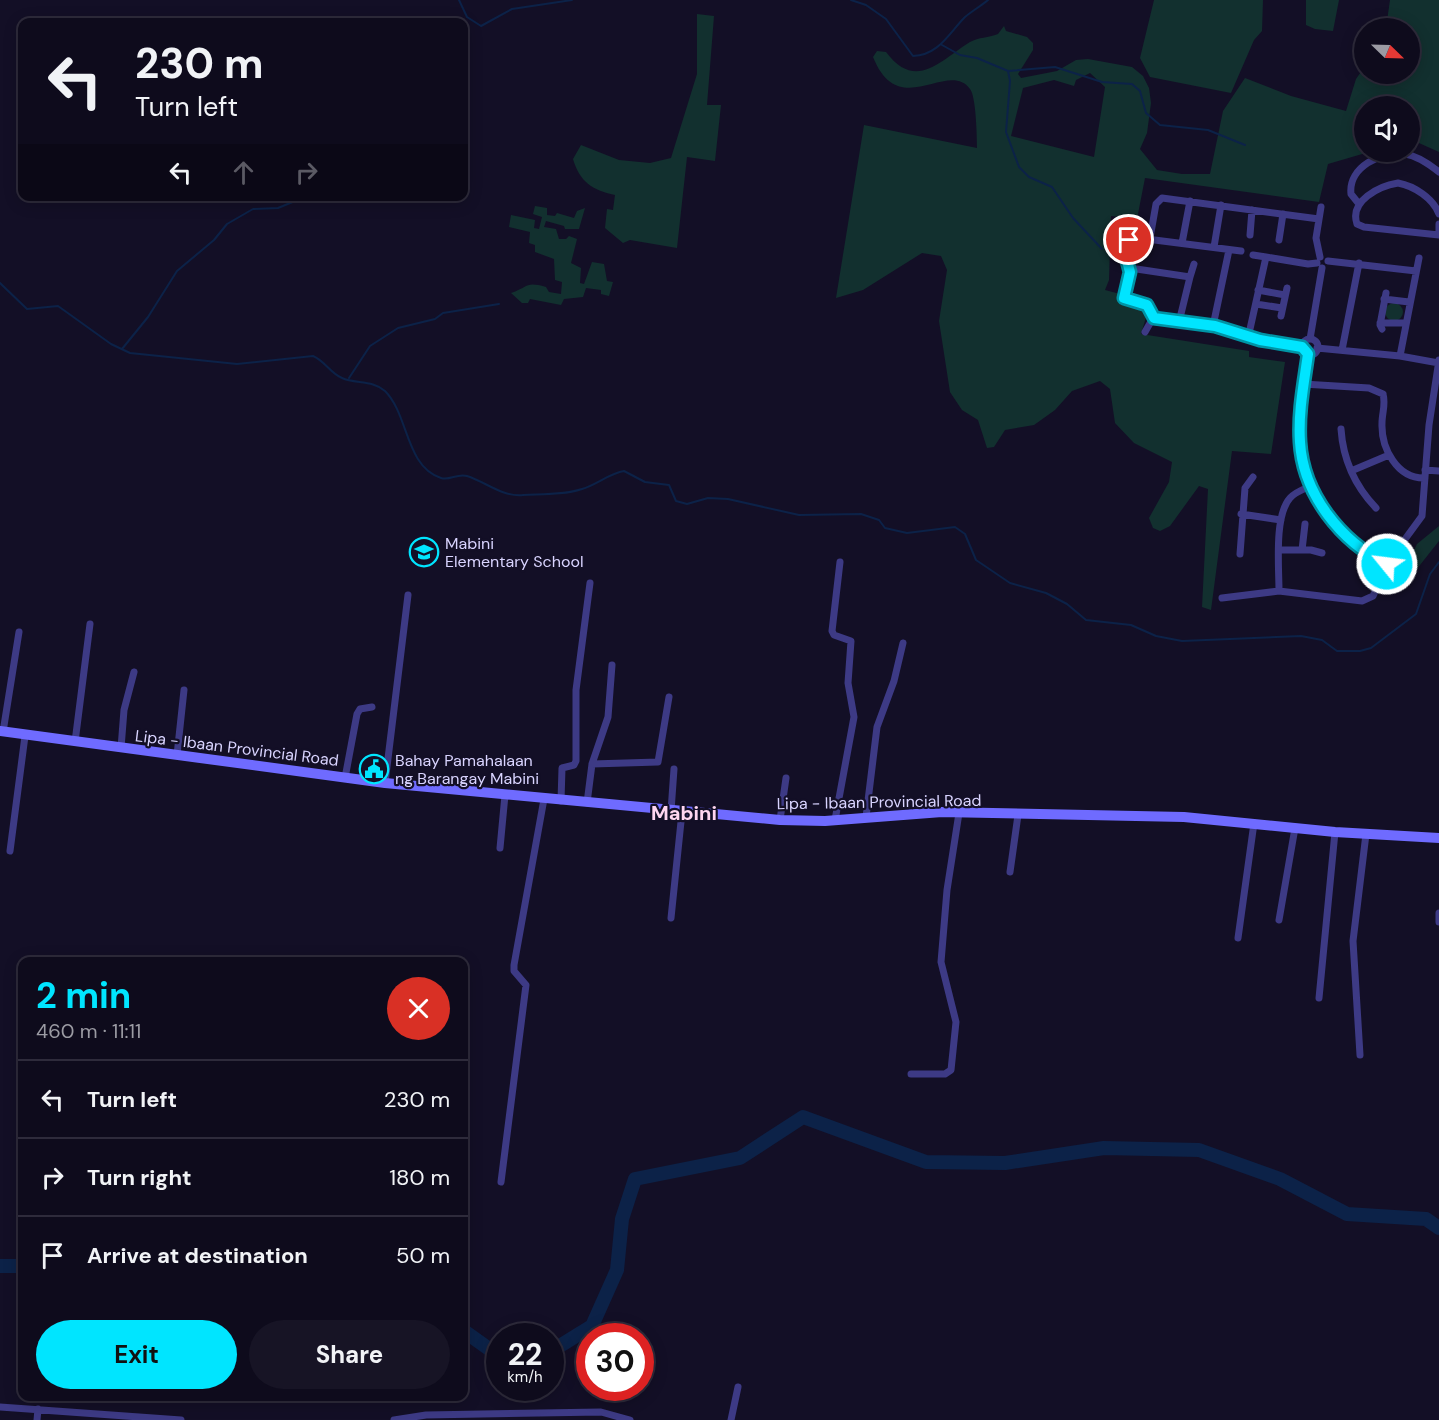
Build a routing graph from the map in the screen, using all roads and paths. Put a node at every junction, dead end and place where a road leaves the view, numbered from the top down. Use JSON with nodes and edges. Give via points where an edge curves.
{"nodes":[{"id":1,"x":1439,"y":172,"type":"edge"},
{"id":2,"x":1190,"y":201,"type":"junction"},
{"id":3,"x":1359,"y":204,"type":"junction"},
{"id":4,"x":1221,"y":205,"type":"junction"},
{"id":5,"x":1321,"y":207,"type":"dead end"},
{"id":6,"x":1252,"y":210,"type":"junction"},
{"id":7,"x":1283,"y":214,"type":"junction"},
{"id":8,"x":1439,"y":214,"type":"edge"},
{"id":9,"x":1319,"y":219,"type":"junction"},
{"id":10,"x":1439,"y":224,"type":"edge"},
{"id":11,"x":1439,"y":234,"type":"edge"},
{"id":12,"x":1250,"y":235,"type":"dead end"},
{"id":13,"x":1150,"y":238,"type":"junction"},
{"id":14,"x":1279,"y":240,"type":"dead end"},
{"id":15,"x":1182,"y":243,"type":"junction"},
{"id":16,"x":1214,"y":247,"type":"junction"},
{"id":17,"x":1229,"y":250,"type":"junction"},
{"id":18,"x":1240,"y":251,"type":"dead end"},
{"id":19,"x":1253,"y":255,"type":"dead end"},
{"id":20,"x":1266,"y":257,"type":"junction"},
{"id":21,"x":1419,"y":258,"type":"dead end"},
{"id":22,"x":1320,"y":262,"type":"junction"},
{"id":23,"x":1359,"y":263,"type":"junction"},
{"id":24,"x":1194,"y":264,"type":"dead end"},
{"id":25,"x":1130,"y":268,"type":"junction"},
{"id":26,"x":1416,"y":271,"type":"junction"},
{"id":27,"x":1190,"y":277,"type":"junction"},
{"id":28,"x":1258,"y":290,"type":"junction"},
{"id":29,"x":1409,"y":302,"type":"junction"},
{"id":30,"x":1256,"y":304,"type":"junction"},
{"id":31,"x":1153,"y":318,"type":"junction"},
{"id":32,"x":1179,"y":322,"type":"junction"},
{"id":33,"x":1406,"y":323,"type":"junction"},
{"id":34,"x":1213,"y":326,"type":"junction"},
{"id":35,"x":1145,"y":332,"type":"dead end"},
{"id":36,"x":1248,"y":338,"type":"junction"},
{"id":37,"x":1310,"y":339,"type":"junction"},
{"id":38,"x":1302,"y":347,"type":"junction"},
{"id":39,"x":1317,"y":348,"type":"junction"},
{"id":40,"x":1342,"y":350,"type":"junction"},
{"id":41,"x":1308,"y":354,"type":"junction"},
{"id":42,"x":1400,"y":356,"type":"junction"},
{"id":43,"x":1439,"y":362,"type":"edge"},
{"id":44,"x":1304,"y":384,"type":"junction"},
{"id":45,"x":1341,"y":429,"type":"dead end"},
{"id":46,"x":1389,"y":455,"type":"junction"},
{"id":47,"x":1351,"y":471,"type":"junction"},
{"id":48,"x":1439,"y":471,"type":"edge"},
{"id":49,"x":1425,"y":474,"type":"junction"},
{"id":50,"x":1253,"y":477,"type":"dead end"},
{"id":51,"x":1311,"y":486,"type":"junction"},
{"id":52,"x":1376,"y":508,"type":"dead end"},
{"id":53,"x":1242,"y":514,"type":"junction"},
{"id":54,"x":1281,"y":520,"type":"junction"},
{"id":55,"x":1305,"y":524,"type":"dead end"},
{"id":56,"x":1280,"y":550,"type":"junction"},
{"id":57,"x":1302,"y":550,"type":"junction"},
{"id":58,"x":1322,"y":553,"type":"dead end"},
{"id":59,"x":1240,"y":554,"type":"dead end"},
{"id":60,"x":840,"y":562,"type":"dead end"},
{"id":61,"x":1387,"y":564,"type":"junction"},
{"id":62,"x":590,"y":583,"type":"dead end"},
{"id":63,"x":1279,"y":591,"type":"junction"},
{"id":64,"x":408,"y":595,"type":"dead end"},
{"id":65,"x":1222,"y":598,"type":"dead end"},
{"id":66,"x":90,"y":624,"type":"dead end"},
{"id":67,"x":19,"y":632,"type":"dead end"},
{"id":68,"x":903,"y":643,"type":"dead end"},
{"id":69,"x":612,"y":665,"type":"dead end"},
{"id":70,"x":134,"y":672,"type":"dead end"},
{"id":71,"x":184,"y":690,"type":"dead end"},
{"id":72,"x":669,"y":697,"type":"dead end"},
{"id":73,"x":372,"y":707,"type":"dead end"},
{"id":74,"x":1,"y":731,"type":"edge"},
{"id":75,"x":25,"y":736,"type":"junction"},
{"id":76,"x":75,"y":742,"type":"junction"},
{"id":77,"x":121,"y":748,"type":"junction"},
{"id":78,"x":177,"y":755,"type":"junction"},
{"id":79,"x":592,"y":764,"type":"junction"},
{"id":80,"x":674,"y":769,"type":"dead end"},
{"id":81,"x":345,"y":778,"type":"junction"},
{"id":82,"x":786,"y":778,"type":"dead end"},
{"id":83,"x":385,"y":783,"type":"junction"},
{"id":84,"x":505,"y":795,"type":"junction"},
{"id":85,"x":544,"y":799,"type":"junction"},
{"id":86,"x":561,"y":801,"type":"junction"},
{"id":87,"x":587,"y":803,"type":"junction"},
{"id":88,"x":677,"y":811,"type":"junction"},
{"id":89,"x":960,"y":813,"type":"junction"},
{"id":90,"x":1018,"y":815,"type":"junction"},
{"id":91,"x":866,"y":818,"type":"junction"},
{"id":92,"x":780,"y":820,"type":"junction"},
{"id":93,"x":836,"y":820,"type":"junction"},
{"id":94,"x":1254,"y":823,"type":"junction"},
{"id":95,"x":1295,"y":828,"type":"junction"},
{"id":96,"x":1335,"y":832,"type":"junction"},
{"id":97,"x":1366,"y":834,"type":"junction"},
{"id":98,"x":1439,"y":838,"type":"edge"},
{"id":99,"x":500,"y":848,"type":"dead end"},
{"id":100,"x":10,"y":851,"type":"dead end"},
{"id":101,"x":1010,"y":872,"type":"dead end"},
{"id":102,"x":1439,"y":914,"type":"edge"},
{"id":103,"x":671,"y":918,"type":"dead end"},
{"id":104,"x":1279,"y":920,"type":"dead end"},
{"id":105,"x":1439,"y":922,"type":"edge"},
{"id":106,"x":1238,"y":938,"type":"dead end"},
{"id":107,"x":1319,"y":998,"type":"dead end"},
{"id":108,"x":1360,"y":1055,"type":"dead end"},
{"id":109,"x":911,"y":1074,"type":"dead end"},
{"id":110,"x":501,"y":1182,"type":"dead end"},
{"id":111,"x":738,"y":1387,"type":"dead end"},
{"id":112,"x":0,"y":1407,"type":"edge"},
{"id":113,"x":38,"y":1409,"type":"junction"},
{"id":114,"x":76,"y":1416,"type":"edge"},
{"id":115,"x":513,"y":1417,"type":"edge"},
{"id":116,"x":37,"y":1420,"type":"edge"},
{"id":117,"x":181,"y":1420,"type":"edge"},
{"id":118,"x":394,"y":1420,"type":"edge"},
{"id":119,"x":630,"y":1420,"type":"edge"},
{"id":120,"x":731,"y":1420,"type":"edge"}],
"edges":[{"from":1,"to":3,"type":"street","via":[[1407,154],[1380,158],[1353,175],[1351,194]]},
{"from":2,"to":4,"type":"street"},
{"from":2,"to":13,"type":"street","via":[[1159,199]]},
{"from":2,"to":15,"type":"street"},
{"from":3,"to":8,"type":"street","via":[[1368,195],[1400,183],[1421,193]]},
{"from":3,"to":11,"type":"street","via":[[1356,216],[1360,226]]},
{"from":4,"to":6,"type":"street"},
{"from":4,"to":16,"type":"street"},
{"from":5,"to":9,"type":"street"},
{"from":6,"to":7,"type":"street"},
{"from":6,"to":12,"type":"street"},
{"from":7,"to":9,"type":"street"},
{"from":7,"to":14,"type":"street"},
{"from":9,"to":22,"type":"street","via":[[1316,238]]},
{"from":10,"to":11,"type":"street"},
{"from":13,"to":15,"type":"street"},
{"from":13,"to":25,"type":"street","via":[[1130,238]]},
{"from":15,"to":16,"type":"street"},
{"from":16,"to":17,"type":"street"},
{"from":17,"to":18,"type":"street"},
{"from":17,"to":34,"type":"street"},
{"from":19,"to":20,"type":"street"},
{"from":20,"to":22,"type":"street","via":[[1308,264]]},
{"from":20,"to":28,"type":"street"},
{"from":21,"to":26,"type":"street"},
{"from":22,"to":23,"type":"street"},
{"from":22,"to":37,"type":"street"},
{"from":23,"to":26,"type":"street"},
{"from":23,"to":40,"type":"street"},
{"from":24,"to":27,"type":"street"},
{"from":25,"to":27,"type":"street"},
{"from":25,"to":31,"type":"street","via":[[1124,298],[1147,305]]},
{"from":26,"to":29,"type":"street"},
{"from":27,"to":32,"type":"street"},
{"from":28,"to":30,"type":"street"},
{"from":28,"to":30,"type":"street","via":[[1286,291],[1281,312]]},
{"from":29,"to":33,"type":"street"},
{"from":29,"to":33,"type":"street","via":[[1385,296],[1381,326]]},
{"from":30,"to":36,"type":"street"},
{"from":31,"to":32,"type":"street"},
{"from":31,"to":35,"type":"street"},
{"from":32,"to":34,"type":"street"},
{"from":33,"to":42,"type":"street"},
{"from":34,"to":36,"type":"street"},
{"from":36,"to":38,"type":"street"},
{"from":37,"to":38,"type":"street"},
{"from":37,"to":39,"type":"street","via":[[1317,343]]},
{"from":38,"to":41,"type":"street"},
{"from":39,"to":40,"type":"street"},
{"from":39,"to":41,"type":"street"},
{"from":40,"to":42,"type":"street"},
{"from":41,"to":44,"type":"street"},
{"from":42,"to":43,"type":"street"},
{"from":43,"to":49,"type":"street"},
{"from":44,"to":46,"type":"street","via":[[1369,388],[1385,393],[1382,433]]},
{"from":44,"to":51,"type":"street","via":[[1300,440]]},
{"from":45,"to":47,"type":"street"},
{"from":46,"to":47,"type":"street"},
{"from":46,"to":49,"type":"street","via":[[1408,475]]},
{"from":47,"to":52,"type":"street"},
{"from":48,"to":49,"type":"street"},
{"from":49,"to":61,"type":"street","via":[[1422,516]]},
{"from":50,"to":53,"type":"street","via":[[1245,488]]},
{"from":51,"to":54,"type":"street","via":[[1291,497]]},
{"from":51,"to":61,"type":"street","via":[[1345,536]]},
{"from":53,"to":54,"type":"street"},
{"from":53,"to":59,"type":"street"},
{"from":54,"to":56,"type":"street"},
{"from":55,"to":57,"type":"street"},
{"from":56,"to":57,"type":"street"},
{"from":56,"to":63,"type":"street"},
{"from":57,"to":58,"type":"street"},
{"from":60,"to":93,"type":"street","via":[[832,631],[851,641],[848,683],[854,717]]},
{"from":61,"to":63,"type":"street","via":[[1376,592],[1368,600]]},
{"from":62,"to":86,"type":"street","via":[[576,690],[576,761],[562,768]]},
{"from":63,"to":65,"type":"street"},
{"from":64,"to":83,"type":"street"},
{"from":66,"to":76,"type":"street"},
{"from":67,"to":74,"type":"street"},
{"from":68,"to":91,"type":"street","via":[[877,727]]},
{"from":69,"to":79,"type":"street","via":[[608,717]]},
{"from":70,"to":77,"type":"street","via":[[124,710]]},
{"from":71,"to":78,"type":"street"},
{"from":72,"to":79,"type":"street","via":[[658,762]]},
{"from":73,"to":81,"type":"street","via":[[360,709],[357,714]]},
{"from":74,"to":75,"type":"main road","name":"Lipa - Ibaan Provincial Road"},
{"from":75,"to":76,"type":"main road","name":"Lipa - Ibaan Provincial Road"},
{"from":75,"to":100,"type":"street"},
{"from":76,"to":77,"type":"main road","name":"Lipa - Ibaan Provincial Road"},
{"from":77,"to":78,"type":"main road","name":"Lipa - Ibaan Provincial Road"},
{"from":78,"to":81,"type":"main road","name":"Lipa - Ibaan Provincial Road"},
{"from":79,"to":87,"type":"street"},
{"from":80,"to":88,"type":"street"},
{"from":81,"to":83,"type":"main road","name":"Lipa - Ibaan Provincial Road"},
{"from":82,"to":92,"type":"street"},
{"from":83,"to":84,"type":"main road","name":"Lipa - Ibaan Provincial Road"},
{"from":84,"to":85,"type":"main road","name":"Lipa - Ibaan Provincial Road"},
{"from":84,"to":99,"type":"street"},
{"from":85,"to":86,"type":"main road","name":"Lipa - Ibaan Provincial Road"},
{"from":85,"to":110,"type":"street","via":[[514,965],[514,971],[526,985]]},
{"from":86,"to":87,"type":"main road","name":"Lipa - Ibaan Provincial Road"},
{"from":87,"to":88,"type":"main road","name":"Lipa - Ibaan Provincial Road"},
{"from":88,"to":92,"type":"main road","name":"Lipa - Ibaan Provincial Road"},
{"from":88,"to":103,"type":"street"},
{"from":89,"to":90,"type":"main road","name":"Lipa - Ibaan Provincial Road"},
{"from":89,"to":91,"type":"main road","name":"Lipa - Ibaan Provincial Road"},
{"from":89,"to":109,"type":"street","via":[[947,890],[941,962],[956,1022],[951,1070],[945,1074]]},
{"from":90,"to":94,"type":"main road","name":"Lipa - Ibaan Provincial Road","via":[[1184,817]]},
{"from":90,"to":101,"type":"street"},
{"from":91,"to":93,"type":"main road","name":"Lipa - Ibaan Provincial Road"},
{"from":92,"to":93,"type":"main road","name":"Lipa - Ibaan Provincial Road"},
{"from":94,"to":95,"type":"main road","name":"Lipa - Ibaan Provincial Road"},
{"from":94,"to":106,"type":"street"},
{"from":95,"to":96,"type":"main road","name":"Lipa - Ibaan Provincial Road"},
{"from":95,"to":104,"type":"street"},
{"from":96,"to":97,"type":"main road","name":"Lipa - Ibaan Provincial Road"},
{"from":96,"to":107,"type":"street"},
{"from":97,"to":98,"type":"main road","name":"Lipa - Ibaan Provincial Road"},
{"from":97,"to":108,"type":"street","via":[[1353,941]]},
{"from":102,"to":105,"type":"street"},
{"from":111,"to":120,"type":"street"},
{"from":112,"to":113,"type":"street"},
{"from":113,"to":114,"type":"street"},
{"from":113,"to":116,"type":"street"},
{"from":114,"to":117,"type":"street"},
{"from":115,"to":118,"type":"street","via":[[426,1415]]},
{"from":115,"to":119,"type":"street","via":[[601,1412]]}]}
